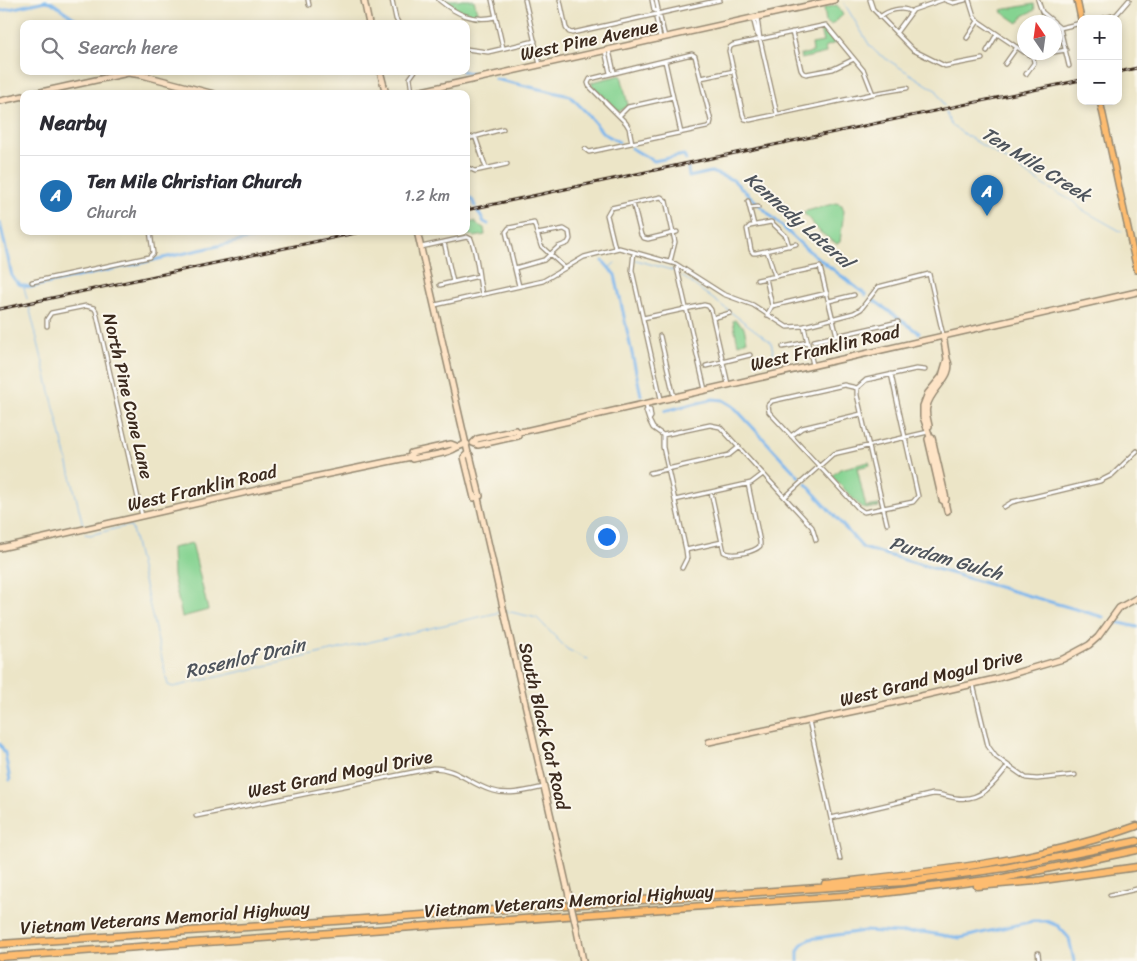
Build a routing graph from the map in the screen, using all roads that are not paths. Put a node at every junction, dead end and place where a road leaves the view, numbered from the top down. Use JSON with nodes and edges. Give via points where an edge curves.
{"nodes":[{"id":1,"x":308,"y":0,"type":"edge"},
{"id":2,"x":364,"y":0,"type":"edge"},
{"id":3,"x":392,"y":0,"type":"edge"},
{"id":4,"x":439,"y":0,"type":"edge"},
{"id":5,"x":492,"y":0,"type":"edge"},
{"id":6,"x":525,"y":0,"type":"edge"},
{"id":7,"x":560,"y":0,"type":"edge"},
{"id":8,"x":652,"y":0,"type":"edge"},
{"id":9,"x":656,"y":0,"type":"edge"},
{"id":10,"x":720,"y":0,"type":"edge"},
{"id":11,"x":834,"y":0,"type":"edge"},
{"id":12,"x":870,"y":0,"type":"edge"},
{"id":13,"x":943,"y":0,"type":"edge"},
{"id":14,"x":965,"y":0,"type":"edge"},
{"id":15,"x":970,"y":0,"type":"edge"},
{"id":16,"x":1038,"y":0,"type":"edge"},
{"id":17,"x":1077,"y":0,"type":"edge"},
{"id":18,"x":1129,"y":0,"type":"edge"},
{"id":19,"x":813,"y":2,"type":"edge"},
{"id":20,"x":309,"y":5,"type":"dead end"},
{"id":21,"x":911,"y":12,"type":"junction"},
{"id":22,"x":657,"y":14,"type":"junction"},
{"id":23,"x":1045,"y":15,"type":"edge"},
{"id":24,"x":1080,"y":15,"type":"edge"},
{"id":25,"x":1116,"y":15,"type":"edge"},
{"id":26,"x":496,"y":17,"type":"junction"},
{"id":27,"x":880,"y":17,"type":"junction"},
{"id":28,"x":755,"y":18,"type":"junction"},
{"id":29,"x":368,"y":20,"type":"edge"},
{"id":30,"x":397,"y":20,"type":"edge"},
{"id":31,"x":978,"y":21,"type":"junction"},
{"id":32,"x":1077,"y":24,"type":"edge"},
{"id":33,"x":1062,"y":28,"type":"edge"},
{"id":34,"x":792,"y":32,"type":"junction"},
{"id":35,"x":896,"y":33,"type":"junction"},
{"id":36,"x":998,"y":34,"type":"junction"},
{"id":37,"x":1062,"y":35,"type":"edge"},
{"id":38,"x":662,"y":38,"type":"junction"},
{"id":39,"x":967,"y":38,"type":"dead end"},
{"id":40,"x":760,"y":39,"type":"junction"},
{"id":41,"x":535,"y":41,"type":"junction"},
{"id":42,"x":1017,"y":47,"type":"joint"},
{"id":43,"x":503,"y":48,"type":"junction"},
{"id":44,"x":470,"y":50,"type":"edge"},
{"id":45,"x":607,"y":50,"type":"junction"},
{"id":46,"x":1066,"y":50,"type":"junction"},
{"id":47,"x":987,"y":51,"type":"dead end"},
{"id":48,"x":1062,"y":51,"type":"edge"},
{"id":49,"x":854,"y":59,"type":"junction"},
{"id":50,"x":982,"y":59,"type":"dead end"},
{"id":51,"x":1034,"y":60,"type":"edge"},
{"id":52,"x":665,"y":61,"type":"junction"},
{"id":53,"x":1005,"y":64,"type":"dead end"},
{"id":54,"x":540,"y":65,"type":"junction"},
{"id":55,"x":1069,"y":66,"type":"dead end"},
{"id":56,"x":734,"y":71,"type":"junction"},
{"id":57,"x":612,"y":72,"type":"junction"},
{"id":58,"x":1026,"y":74,"type":"dead end"},
{"id":59,"x":119,"y":75,"type":"edge"},
{"id":60,"x":142,"y":75,"type":"edge"},
{"id":61,"x":381,"y":75,"type":"edge"},
{"id":62,"x":412,"y":75,"type":"edge"},
{"id":63,"x":701,"y":78,"type":"junction"},
{"id":64,"x":440,"y":87,"type":"junction"},
{"id":65,"x":907,"y":88,"type":"dead end"},
{"id":66,"x":50,"y":90,"type":"edge"},
{"id":67,"x":199,"y":90,"type":"edge"},
{"id":68,"x":385,"y":90,"type":"edge"},
{"id":69,"x":410,"y":90,"type":"edge"},
{"id":70,"x":425,"y":90,"type":"edge"},
{"id":71,"x":441,"y":90,"type":"edge"},
{"id":72,"x":874,"y":94,"type":"junction"},
{"id":73,"x":20,"y":97,"type":"edge"},
{"id":74,"x":673,"y":97,"type":"junction"},
{"id":75,"x":0,"y":101,"type":"edge"},
{"id":76,"x":1101,"y":105,"type":"edge"},
{"id":77,"x":777,"y":114,"type":"junction"},
{"id":78,"x":619,"y":116,"type":"junction"},
{"id":79,"x":503,"y":130,"type":"dead end"},
{"id":80,"x":680,"y":133,"type":"junction"},
{"id":81,"x":475,"y":136,"type":"junction"},
{"id":82,"x":470,"y":138,"type":"edge"},
{"id":83,"x":632,"y":143,"type":"junction"},
{"id":84,"x":586,"y":149,"type":"dead end"},
{"id":85,"x":507,"y":164,"type":"dead end"},
{"id":86,"x":486,"y":168,"type":"junction"},
{"id":87,"x":470,"y":169,"type":"edge"},
{"id":88,"x":748,"y":201,"type":"dead end"},
{"id":89,"x":633,"y":203,"type":"junction"},
{"id":90,"x":758,"y":207,"type":"dead end"},
{"id":91,"x":750,"y":208,"type":"junction"},
{"id":92,"x":754,"y":225,"type":"junction"},
{"id":93,"x":675,"y":233,"type":"junction"},
{"id":94,"x":538,"y":234,"type":"junction"},
{"id":95,"x":151,"y":235,"type":"edge"},
{"id":96,"x":418,"y":235,"type":"edge"},
{"id":97,"x":444,"y":242,"type":"junction"},
{"id":98,"x":796,"y":244,"type":"dead end"},
{"id":99,"x":789,"y":246,"type":"junction"},
{"id":100,"x":421,"y":247,"type":"junction"},
{"id":101,"x":615,"y":248,"type":"junction"},
{"id":102,"x":767,"y":251,"type":"junction"},
{"id":103,"x":634,"y":252,"type":"junction"},
{"id":104,"x":551,"y":255,"type":"junction"},
{"id":105,"x":670,"y":262,"type":"junction"},
{"id":106,"x":514,"y":268,"type":"junction"},
{"id":107,"x":565,"y":268,"type":"junction"},
{"id":108,"x":677,"y":268,"type":"dead end"},
{"id":109,"x":1137,"y":270,"type":"edge"},
{"id":110,"x":479,"y":276,"type":"junction"},
{"id":111,"x":775,"y":276,"type":"junction"},
{"id":112,"x":766,"y":278,"type":"junction"},
{"id":113,"x":756,"y":280,"type":"dead end"},
{"id":114,"x":32,"y":282,"type":"dead end"},
{"id":115,"x":453,"y":282,"type":"junction"},
{"id":116,"x":440,"y":285,"type":"dead end"},
{"id":117,"x":519,"y":286,"type":"junction"},
{"id":118,"x":1137,"y":292,"type":"edge"},
{"id":119,"x":827,"y":293,"type":"junction"},
{"id":120,"x":482,"y":294,"type":"junction"},
{"id":121,"x":854,"y":296,"type":"dead end"},
{"id":122,"x":829,"y":301,"type":"junction"},
{"id":123,"x":434,"y":306,"type":"junction"},
{"id":124,"x":772,"y":306,"type":"junction"},
{"id":125,"x":686,"y":309,"type":"junction"},
{"id":126,"x":730,"y":314,"type":"dead end"},
{"id":127,"x":767,"y":315,"type":"junction"},
{"id":128,"x":643,"y":318,"type":"junction"},
{"id":129,"x":712,"y":318,"type":"junction"},
{"id":130,"x":833,"y":318,"type":"junction"},
{"id":131,"x":898,"y":322,"type":"dead end"},
{"id":132,"x":47,"y":326,"type":"dead end"},
{"id":133,"x":804,"y":326,"type":"junction"},
{"id":134,"x":943,"y":335,"type":"junction"},
{"id":135,"x":660,"y":336,"type":"dead end"},
{"id":136,"x":837,"y":336,"type":"junction"},
{"id":137,"x":814,"y":341,"type":"dead end"},
{"id":138,"x":808,"y":342,"type":"junction"},
{"id":139,"x":783,"y":347,"type":"dead end"},
{"id":140,"x":750,"y":356,"type":"dead end"},
{"id":141,"x":723,"y":362,"type":"junction"},
{"id":142,"x":813,"y":365,"type":"junction"},
{"id":143,"x":706,"y":366,"type":"dead end"},
{"id":144,"x":925,"y":370,"type":"dead end"},
{"id":145,"x":891,"y":374,"type":"junction"},
{"id":146,"x":728,"y":384,"type":"junction"},
{"id":147,"x":857,"y":388,"type":"junction"},
{"id":148,"x":705,"y":390,"type":"junction"},
{"id":149,"x":674,"y":397,"type":"junction"},
{"id":150,"x":661,"y":400,"type":"junction"},
{"id":151,"x":646,"y":403,"type":"junction"},
{"id":152,"x":861,"y":414,"type":"junction"},
{"id":153,"x":929,"y":432,"type":"junction"},
{"id":154,"x":663,"y":435,"type":"junction"},
{"id":155,"x":791,"y":436,"type":"junction"},
{"id":156,"x":905,"y":437,"type":"junction"},
{"id":157,"x":466,"y":444,"type":"junction"},
{"id":158,"x":869,"y":446,"type":"junction"},
{"id":159,"x":739,"y":447,"type":"junction"},
{"id":160,"x":1137,"y":451,"type":"edge"},
{"id":161,"x":819,"y":466,"type":"junction"},
{"id":162,"x":668,"y":469,"type":"junction"},
{"id":163,"x":650,"y":473,"type":"dead end"},
{"id":164,"x":763,"y":474,"type":"junction"},
{"id":165,"x":748,"y":484,"type":"junction"},
{"id":166,"x":711,"y":492,"type":"junction"},
{"id":167,"x":785,"y":497,"type":"junction"},
{"id":168,"x":675,"y":500,"type":"junction"},
{"id":169,"x":1004,"y":507,"type":"dead end"},
{"id":170,"x":883,"y":509,"type":"junction"},
{"id":171,"x":947,"y":511,"type":"dead end"},
{"id":172,"x":142,"y":516,"type":"junction"},
{"id":173,"x":887,"y":524,"type":"dead end"},
{"id":174,"x":816,"y":540,"type":"dead end"},
{"id":175,"x":722,"y":542,"type":"junction"},
{"id":176,"x":0,"y":548,"type":"edge"},
{"id":177,"x":686,"y":550,"type":"junction"},
{"id":178,"x":682,"y":568,"type":"dead end"},
{"id":179,"x":1137,"y":598,"type":"edge"},
{"id":180,"x":973,"y":684,"type":"junction"},
{"id":181,"x":810,"y":721,"type":"junction"},
{"id":182,"x":709,"y":742,"type":"dead end"},
{"id":183,"x":1008,"y":766,"type":"junction"},
{"id":184,"x":1075,"y":775,"type":"dead end"},
{"id":185,"x":544,"y":787,"type":"junction"},
{"id":186,"x":196,"y":816,"type":"dead end"},
{"id":187,"x":831,"y":818,"type":"junction"},
{"id":188,"x":1137,"y":826,"type":"edge"},
{"id":189,"x":1137,"y":840,"type":"edge"},
{"id":190,"x":1137,"y":850,"type":"edge"},
{"id":191,"x":840,"y":859,"type":"dead end"},
{"id":192,"x":1137,"y":867,"type":"edge"},
{"id":193,"x":954,"y":886,"type":"junction"},
{"id":194,"x":1137,"y":889,"type":"edge"},
{"id":195,"x":724,"y":895,"type":"junction"},
{"id":196,"x":1110,"y":895,"type":"dead end"},
{"id":197,"x":0,"y":944,"type":"edge"},
{"id":198,"x":1038,"y":953,"type":"dead end"},
{"id":199,"x":0,"y":957,"type":"edge"},
{"id":200,"x":583,"y":961,"type":"edge"},
{"id":201,"x":1040,"y":961,"type":"edge"}],
"edges":[{"from":1,"to":20,"type":"street"},
{"from":2,"to":29,"type":"street"},
{"from":3,"to":30,"type":"street"},
{"from":4,"to":26,"type":"street","via":[[459,14],[482,19]]},
{"from":5,"to":26,"type":"street"},
{"from":6,"to":41,"type":"street"},
{"from":7,"to":22,"type":"street","via":[[569,32]]},
{"from":8,"to":22,"type":"street"},
{"from":9,"to":22,"type":"street"},
{"from":10,"to":22,"type":"street"},
{"from":11,"to":19,"type":"street","name":"West Pine Avenue"},
{"from":12,"to":27,"type":"street"},
{"from":13,"to":14,"type":"street"},
{"from":13,"to":21,"type":"street"},
{"from":15,"to":31,"type":"street"},
{"from":16,"to":23,"type":"street"},
{"from":17,"to":24,"type":"main road"},
{"from":18,"to":25,"type":"street"},
{"from":19,"to":28,"type":"street","name":"West Pine Avenue"},
{"from":21,"to":27,"type":"street","via":[[904,8],[886,12]]},
{"from":21,"to":35,"type":"street"},
{"from":22,"to":38,"type":"street"},
{"from":26,"to":43,"type":"street"},
{"from":27,"to":35,"type":"street"},
{"from":28,"to":38,"type":"street","name":"West Pine Avenue"},
{"from":28,"to":40,"type":"street"},
{"from":31,"to":36,"type":"street"},
{"from":31,"to":39,"type":"street"},
{"from":32,"to":33,"type":"street"},
{"from":34,"to":40,"type":"street"},
{"from":34,"to":49,"type":"street","via":[[826,25]]},
{"from":34,"to":49,"type":"street","via":[[803,73],[833,69]]},
{"from":35,"to":50,"type":"street","via":[[913,50],[945,66]]},
{"from":36,"to":42,"type":"street"},
{"from":36,"to":47,"type":"street"},
{"from":37,"to":46,"type":"street"},
{"from":38,"to":45,"type":"street","name":"West Pine Avenue"},
{"from":40,"to":56,"type":"street","via":[[730,48]]},
{"from":40,"to":77,"type":"street"},
{"from":41,"to":43,"type":"street"},
{"from":41,"to":54,"type":"street"},
{"from":42,"to":53,"type":"street"},
{"from":43,"to":44,"type":"street","via":[[484,52]]},
{"from":45,"to":54,"type":"street","name":"West Pine Avenue"},
{"from":45,"to":57,"type":"street"},
{"from":46,"to":48,"type":"street"},
{"from":46,"to":55,"type":"street"},
{"from":49,"to":72,"type":"street","via":[[864,71]]},
{"from":51,"to":58,"type":"street"},
{"from":52,"to":57,"type":"street"},
{"from":52,"to":63,"type":"street","via":[[692,54],[697,58]]},
{"from":52,"to":74,"type":"street"},
{"from":54,"to":64,"type":"street","name":"West Pine Avenue"},
{"from":56,"to":63,"type":"street"},
{"from":56,"to":77,"type":"street","via":[[745,118],[750,120]]},
{"from":57,"to":78,"type":"street","via":[[593,77],[589,86]]},
{"from":59,"to":66,"type":"street"},
{"from":60,"to":67,"type":"street"},
{"from":61,"to":68,"type":"street"},
{"from":62,"to":69,"type":"street"},
{"from":63,"to":80,"type":"street","via":[[710,125]]},
{"from":64,"to":70,"type":"street","name":"West Pine Avenue"},
{"from":64,"to":71,"type":"street"},
{"from":65,"to":72,"type":"street"},
{"from":72,"to":77,"type":"street"},
{"from":73,"to":75,"type":"street"},
{"from":74,"to":78,"type":"street","via":[[628,107]]},
{"from":74,"to":80,"type":"street"},
{"from":76,"to":109,"type":"main road"},
{"from":78,"to":83,"type":"street","via":[[628,126]]},
{"from":79,"to":81,"type":"street"},
{"from":80,"to":83,"type":"street"},
{"from":81,"to":82,"type":"street"},
{"from":81,"to":86,"type":"street"},
{"from":83,"to":84,"type":"street","via":[[589,152]]},
{"from":85,"to":86,"type":"street"},
{"from":86,"to":87,"type":"street"},
{"from":88,"to":91,"type":"street"},
{"from":89,"to":93,"type":"street","via":[[663,198]]},
{"from":89,"to":93,"type":"street","via":[[644,238]]},
{"from":89,"to":101,"type":"street","via":[[608,211]]},
{"from":90,"to":91,"type":"street"},
{"from":91,"to":92,"type":"street"},
{"from":92,"to":99,"type":"street","via":[[771,222],[786,236]]},
{"from":92,"to":102,"type":"street","via":[[747,229],[751,250],[753,253]]},
{"from":93,"to":105,"type":"street"},
{"from":94,"to":104,"type":"street","via":[[541,246]]},
{"from":94,"to":104,"type":"street","via":[[563,229],[570,233],[568,243]]},
{"from":94,"to":106,"type":"street","via":[[534,224],[507,229]]},
{"from":95,"to":114,"type":"street","via":[[153,253],[149,257]]},
{"from":96,"to":100,"type":"street","name":"South Black Cat Road"},
{"from":97,"to":100,"type":"street"},
{"from":97,"to":110,"type":"street","via":[[470,238]]},
{"from":97,"to":115,"type":"street"},
{"from":98,"to":99,"type":"street"},
{"from":99,"to":102,"type":"street"},
{"from":100,"to":123,"type":"street","name":"South Black Cat Road"},
{"from":101,"to":103,"type":"street"},
{"from":101,"to":107,"type":"street","via":[[584,257]]},
{"from":102,"to":111,"type":"street"},
{"from":103,"to":105,"type":"street"},
{"from":103,"to":128,"type":"street","via":[[632,270]]},
{"from":104,"to":106,"type":"street"},
{"from":104,"to":107,"type":"street"},
{"from":105,"to":127,"type":"street","via":[[723,294],[754,305]]},
{"from":106,"to":117,"type":"street"},
{"from":107,"to":117,"type":"street","via":[[543,281]]},
{"from":108,"to":125,"type":"street"},
{"from":110,"to":115,"type":"street"},
{"from":110,"to":120,"type":"street"},
{"from":111,"to":112,"type":"street"},
{"from":111,"to":119,"type":"street","via":[[820,267]]},
{"from":112,"to":113,"type":"street"},
{"from":112,"to":124,"type":"street"},
{"from":115,"to":116,"type":"street"},
{"from":117,"to":120,"type":"street"},
{"from":118,"to":134,"type":"street","name":"West Franklin Road"},
{"from":119,"to":122,"type":"street"},
{"from":119,"to":124,"type":"street"},
{"from":120,"to":123,"type":"street"},
{"from":121,"to":122,"type":"street"},
{"from":122,"to":130,"type":"street"},
{"from":123,"to":157,"type":"street","name":"South Black Cat Road"},
{"from":124,"to":127,"type":"street"},
{"from":125,"to":128,"type":"street"},
{"from":125,"to":129,"type":"street","via":[[708,306]]},
{"from":125,"to":148,"type":"street"},
{"from":126,"to":129,"type":"street"},
{"from":127,"to":133,"type":"street","via":[[787,328]]},
{"from":128,"to":150,"type":"street"},
{"from":129,"to":141,"type":"street"},
{"from":130,"to":133,"type":"street"},
{"from":130,"to":134,"type":"street","via":[[858,312],[878,287],[929,274]]},
{"from":130,"to":136,"type":"street"},
{"from":131,"to":136,"type":"street"},
{"from":132,"to":172,"type":"street","name":"North Pine Cone Lane","via":[[51,314],[86,306],[96,311]]},
{"from":133,"to":138,"type":"street"},
{"from":134,"to":142,"type":"street","name":"West Franklin Road"},
{"from":134,"to":153,"type":"street","via":[[949,366],[927,406]]},
{"from":135,"to":149,"type":"street"},
{"from":136,"to":137,"type":"street"},
{"from":138,"to":139,"type":"street"},
{"from":138,"to":142,"type":"street"},
{"from":140,"to":141,"type":"street"},
{"from":141,"to":143,"type":"street"},
{"from":141,"to":146,"type":"street"},
{"from":142,"to":146,"type":"street","name":"West Franklin Road"},
{"from":144,"to":145,"type":"street"},
{"from":145,"to":147,"type":"street","via":[[866,380]]},
{"from":145,"to":156,"type":"street"},
{"from":146,"to":148,"type":"street","name":"West Franklin Road"},
{"from":147,"to":152,"type":"street"},
{"from":147,"to":155,"type":"street","via":[[844,385],[772,401],[768,405],[770,412]]},
{"from":148,"to":149,"type":"street","name":"West Franklin Road"},
{"from":149,"to":150,"type":"street","name":"West Franklin Road"},
{"from":150,"to":151,"type":"street","name":"West Franklin Road"},
{"from":151,"to":154,"type":"street","via":[[649,420]]},
{"from":151,"to":157,"type":"street","name":"West Franklin Road","via":[[477,438]]},
{"from":152,"to":155,"type":"street","via":[[802,428]]},
{"from":152,"to":158,"type":"street"},
{"from":153,"to":156,"type":"street"},
{"from":153,"to":171,"type":"street","via":[[928,439]]},
{"from":154,"to":159,"type":"street","via":[[719,426]]},
{"from":154,"to":162,"type":"street"},
{"from":155,"to":161,"type":"street"},
{"from":156,"to":158,"type":"street"},
{"from":156,"to":170,"type":"street","via":[[918,498]]},
{"from":157,"to":172,"type":"street","name":"West Franklin Road","via":[[451,444],[411,453],[411,456]]},
{"from":157,"to":185,"type":"street","name":"South Black Cat Road","via":[[468,453],[464,457],[469,480],[474,498],[478,498]]},
{"from":158,"to":161,"type":"street","via":[[833,454]]},
{"from":158,"to":170,"type":"street"},
{"from":159,"to":162,"type":"street","via":[[729,455]]},
{"from":159,"to":164,"type":"street"},
{"from":160,"to":169,"type":"street","via":[[1100,482],[1012,502]]},
{"from":161,"to":167,"type":"street"},
{"from":161,"to":170,"type":"street","via":[[858,508],[864,512]]},
{"from":162,"to":163,"type":"street"},
{"from":162,"to":168,"type":"street"},
{"from":164,"to":165,"type":"street"},
{"from":164,"to":167,"type":"street"},
{"from":165,"to":166,"type":"street"},
{"from":165,"to":175,"type":"street","via":[[760,546],[731,555],[726,553]]},
{"from":166,"to":168,"type":"street"},
{"from":166,"to":175,"type":"street"},
{"from":167,"to":174,"type":"street","via":[[812,527]]},
{"from":168,"to":177,"type":"street"},
{"from":170,"to":173,"type":"street"},
{"from":172,"to":176,"type":"street","name":"West Franklin Road"},
{"from":175,"to":177,"type":"street"},
{"from":177,"to":178,"type":"street","via":[[687,558]]},
{"from":179,"to":180,"type":"street","name":"West Grand Mogul Drive","via":[[1119,608],[1098,637],[1074,654]]},
{"from":180,"to":181,"type":"street","name":"West Grand Mogul Drive"},
{"from":180,"to":183,"type":"street","via":[[988,746]]},
{"from":181,"to":182,"type":"street","name":"West Grand Mogul Drive"},
{"from":181,"to":187,"type":"street"},
{"from":183,"to":184,"type":"street","via":[[1031,779]]},
{"from":183,"to":187,"type":"street","via":[[989,789],[977,795],[961,799],[933,794]]},
{"from":185,"to":186,"type":"street","name":"West Grand Mogul Drive","via":[[517,793],[500,792],[453,771],[433,768]]},
{"from":185,"to":200,"type":"street","name":"South Black Cat Road","bridge":true},
{"from":187,"to":191,"type":"street"},
{"from":188,"to":195,"type":"highway","via":[[1064,848],[986,864]]},
{"from":189,"to":195,"type":"highway","name":"Vietnam Veterans Memorial Highway","via":[[965,875]]},
{"from":190,"to":193,"type":"highway","name":"Vietnam Veterans Memorial Highway"},
{"from":192,"to":193,"type":"highway","via":[[1013,883]]},
{"from":193,"to":199,"type":"highway","name":"Vietnam Veterans Memorial Highway"},
{"from":194,"to":196,"type":"street"},
{"from":195,"to":197,"type":"highway","name":"Vietnam Veterans Memorial Highway"},
{"from":198,"to":201,"type":"street"}]}
